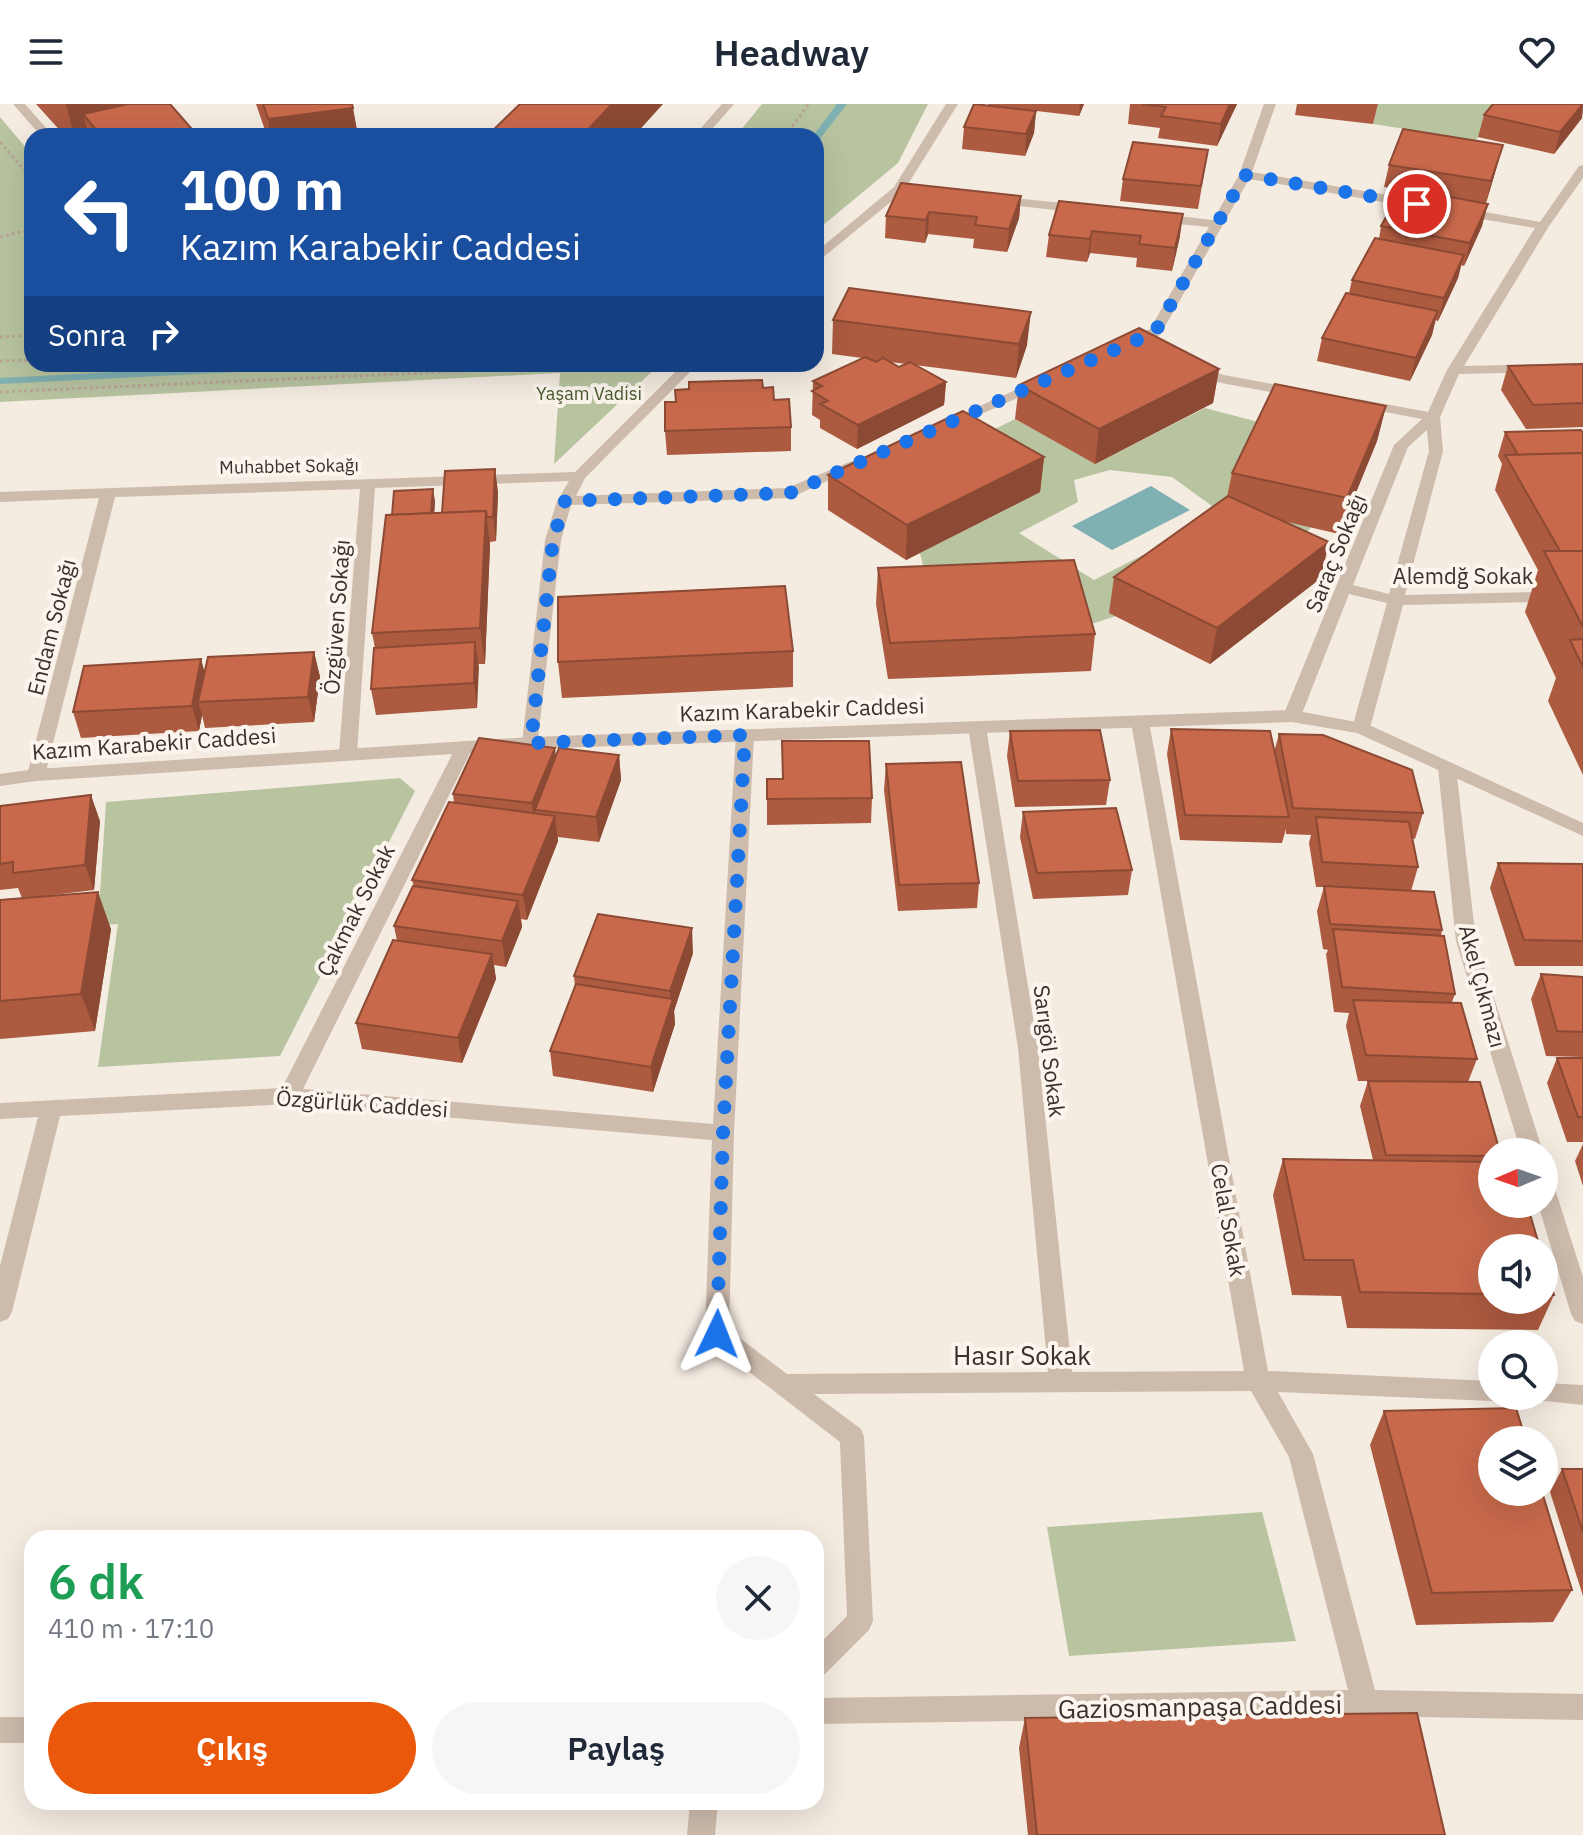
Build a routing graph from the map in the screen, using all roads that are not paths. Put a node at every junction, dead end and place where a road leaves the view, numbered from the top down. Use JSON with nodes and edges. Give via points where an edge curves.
{"nodes":[{"id":1,"x":19,"y":104,"type":"edge"},
{"id":2,"x":728,"y":104,"type":"edge"},
{"id":3,"x":952,"y":104,"type":"edge"},
{"id":4,"x":1270,"y":104,"type":"edge"},
{"id":5,"x":40,"y":128,"type":"edge"},
{"id":6,"x":707,"y":128,"type":"edge"},
{"id":7,"x":1581,"y":172,"type":"edge"},
{"id":8,"x":1245,"y":175,"type":"junction"},
{"id":9,"x":899,"y":189,"type":"junction"},
{"id":10,"x":915,"y":191,"type":"edge"},
{"id":11,"x":979,"y":198,"type":"edge"},
{"id":12,"x":1433,"y":207,"type":"edge"},
{"id":13,"x":1090,"y":210,"type":"edge"},
{"id":14,"x":1448,"y":210,"type":"edge"},
{"id":15,"x":1138,"y":215,"type":"edge"},
{"id":16,"x":1217,"y":224,"type":"junction"},
{"id":17,"x":1543,"y":226,"type":"junction"},
{"id":18,"x":824,"y":252,"type":"edge"},
{"id":19,"x":1150,"y":356,"type":"edge"},
{"id":20,"x":1178,"y":365,"type":"edge"},
{"id":21,"x":1583,"y":367,"type":"edge"},
{"id":22,"x":1454,"y":370,"type":"junction"},
{"id":23,"x":683,"y":372,"type":"edge"},
{"id":24,"x":1049,"y":379,"type":"edge"},
{"id":25,"x":1312,"y":395,"type":"edge"},
{"id":26,"x":1342,"y":401,"type":"edge"},
{"id":27,"x":1433,"y":417,"type":"junction"},
{"id":28,"x":934,"y":430,"type":"edge"},
{"id":29,"x":862,"y":461,"type":"edge"},
{"id":30,"x":579,"y":476,"type":"junction"},
{"id":31,"x":368,"y":484,"type":"junction"},
{"id":32,"x":109,"y":491,"type":"junction"},
{"id":33,"x":0,"y":497,"type":"edge"},
{"id":34,"x":565,"y":501,"type":"junction"},
{"id":35,"x":1344,"y":588,"type":"junction"},
{"id":36,"x":1583,"y":596,"type":"edge"},
{"id":37,"x":1395,"y":600,"type":"junction"},
{"id":38,"x":1292,"y":716,"type":"junction"},
{"id":39,"x":1140,"y":722,"type":"junction"},
{"id":40,"x":977,"y":727,"type":"junction"},
{"id":41,"x":1361,"y":728,"type":"junction"},
{"id":42,"x":745,"y":735,"type":"junction"},
{"id":43,"x":531,"y":743,"type":"junction"},
{"id":44,"x":464,"y":747,"type":"junction"},
{"id":45,"x":348,"y":753,"type":"junction"},
{"id":46,"x":1447,"y":768,"type":"junction"},
{"id":47,"x":36,"y":775,"type":"junction"},
{"id":48,"x":0,"y":780,"type":"edge"},
{"id":49,"x":1583,"y":830,"type":"edge"},
{"id":50,"x":289,"y":1096,"type":"junction"},
{"id":51,"x":51,"y":1109,"type":"junction"},
{"id":52,"x":0,"y":1111,"type":"edge"},
{"id":53,"x":723,"y":1133,"type":"junction"},
{"id":54,"x":1528,"y":1138,"type":"edge"},
{"id":55,"x":1553,"y":1218,"type":"edge"},
{"id":56,"x":0,"y":1312,"type":"edge"},
{"id":57,"x":1583,"y":1314,"type":"edge"},
{"id":58,"x":1258,"y":1381,"type":"junction"},
{"id":59,"x":786,"y":1384,"type":"junction"},
{"id":60,"x":1061,"y":1384,"type":"junction"},
{"id":61,"x":1478,"y":1390,"type":"edge"},
{"id":62,"x":1558,"y":1394,"type":"edge"},
{"id":63,"x":1583,"y":1395,"type":"edge"},
{"id":64,"x":824,"y":1657,"type":"edge"},
{"id":65,"x":1365,"y":1703,"type":"junction"},
{"id":66,"x":1583,"y":1707,"type":"edge"},
{"id":67,"x":824,"y":1711,"type":"edge"},
{"id":68,"x":0,"y":1730,"type":"edge"},
{"id":69,"x":24,"y":1730,"type":"edge"},
{"id":70,"x":703,"y":1810,"type":"edge"},
{"id":71,"x":701,"y":1835,"type":"edge"}],
"edges":[{"from":1,"to":5,"type":"street"},
{"from":2,"to":6,"type":"street"},
{"from":3,"to":9,"type":"street"},
{"from":4,"to":8,"type":"street"},
{"from":7,"to":17,"type":"street","name":"Saraç Sokağı"},
{"from":8,"to":12,"type":"street"},
{"from":8,"to":16,"type":"street"},
{"from":9,"to":10,"type":"street"},
{"from":9,"to":18,"type":"street"},
{"from":11,"to":13,"type":"street"},
{"from":14,"to":17,"type":"street"},
{"from":15,"to":16,"type":"street"},
{"from":16,"to":19,"type":"street","via":[[1155,332],[1114,350]]},
{"from":17,"to":22,"type":"street","name":"Saraç Sokağı"},
{"from":20,"to":25,"type":"street","via":[[1221,379]]},
{"from":21,"to":22,"type":"street"},
{"from":22,"to":27,"type":"street","name":"Saraç Sokağı"},
{"from":23,"to":30,"type":"street"},
{"from":24,"to":28,"type":"street"},
{"from":26,"to":27,"type":"street"},
{"from":27,"to":35,"type":"street","name":"Saraç Sokağı","via":[[1401,445]]},
{"from":27,"to":37,"type":"street","name":"Saraç Sokağı","via":[[1436,451]]},
{"from":29,"to":34,"type":"street","via":[[790,493]]},
{"from":30,"to":31,"type":"street","name":"Muhabbet Sokağı"},
{"from":30,"to":34,"type":"street"},
{"from":31,"to":32,"type":"street","name":"Muhabbet Sokağı"},
{"from":31,"to":45,"type":"street","name":"Özgüven Sokağı"},
{"from":32,"to":33,"type":"street","name":"Muhabbet Sokağı"},
{"from":32,"to":47,"type":"street","name":"Endam Sokağı"},
{"from":34,"to":43,"type":"street","via":[[553,540]]},
{"from":35,"to":37,"type":"street","name":"Alemdğ Sokak"},
{"from":35,"to":38,"type":"street","name":"Saraç Sokağı"},
{"from":36,"to":37,"type":"street","name":"Alemdğ Sokak"},
{"from":37,"to":41,"type":"street","name":"Saraç Sokağı"},
{"from":38,"to":39,"type":"street","name":"Kazım Karabekir Caddesi"},
{"from":38,"to":41,"type":"street","name":"Kazım Karabekir Caddesi"},
{"from":39,"to":40,"type":"street","name":"Kazım Karabekir Caddesi"},
{"from":39,"to":58,"type":"street","name":"Celal Sokak"},
{"from":40,"to":42,"type":"street","name":"Kazım Karabekir Caddesi"},
{"from":40,"to":60,"type":"street","name":"Sarıgöl Sokak","via":[[1028,1048]]},
{"from":41,"to":46,"type":"street","name":"Kazım Karabekir Caddesi"},
{"from":42,"to":43,"type":"street","name":"Kazım Karabekir Caddesi"},
{"from":42,"to":53,"type":"street"},
{"from":43,"to":44,"type":"street","name":"Kazım Karabekir Caddesi"},
{"from":44,"to":45,"type":"street","name":"Kazım Karabekir Caddesi"},
{"from":44,"to":50,"type":"street","name":"Çakmak Sokak"},
{"from":45,"to":47,"type":"street","name":"Kazım Karabekir Caddesi"},
{"from":46,"to":49,"type":"street","name":"Kazım Karabekir Caddesi"},
{"from":46,"to":54,"type":"street","name":"Akel Çıkmazı","via":[[1466,941]]},
{"from":47,"to":48,"type":"street","name":"Kazım Karabekir Caddesi"},
{"from":50,"to":51,"type":"street","name":"Özgürlük Caddesi"},
{"from":50,"to":53,"type":"street","name":"Özgürlük Caddesi"},
{"from":51,"to":52,"type":"street","name":"Özgürlük Caddesi"},
{"from":51,"to":56,"type":"street"},
{"from":53,"to":59,"type":"street","via":[[717,1334]]},
{"from":55,"to":57,"type":"street"},
{"from":58,"to":60,"type":"street","name":"Hasır Sokak"},
{"from":58,"to":61,"type":"street"},
{"from":58,"to":65,"type":"street","name":"Celal Sokak","via":[[1301,1454]]},
{"from":59,"to":60,"type":"street","name":"Hasır Sokak"},
{"from":59,"to":64,"type":"street","via":[[852,1437],[860,1621]]},
{"from":62,"to":63,"type":"street"},
{"from":65,"to":66,"type":"street","name":"Gaziosmanpaşa Caddesi"},
{"from":65,"to":67,"type":"street","name":"Gaziosmanpaşa Caddesi"},
{"from":68,"to":69,"type":"street"},
{"from":70,"to":71,"type":"street"}]}
